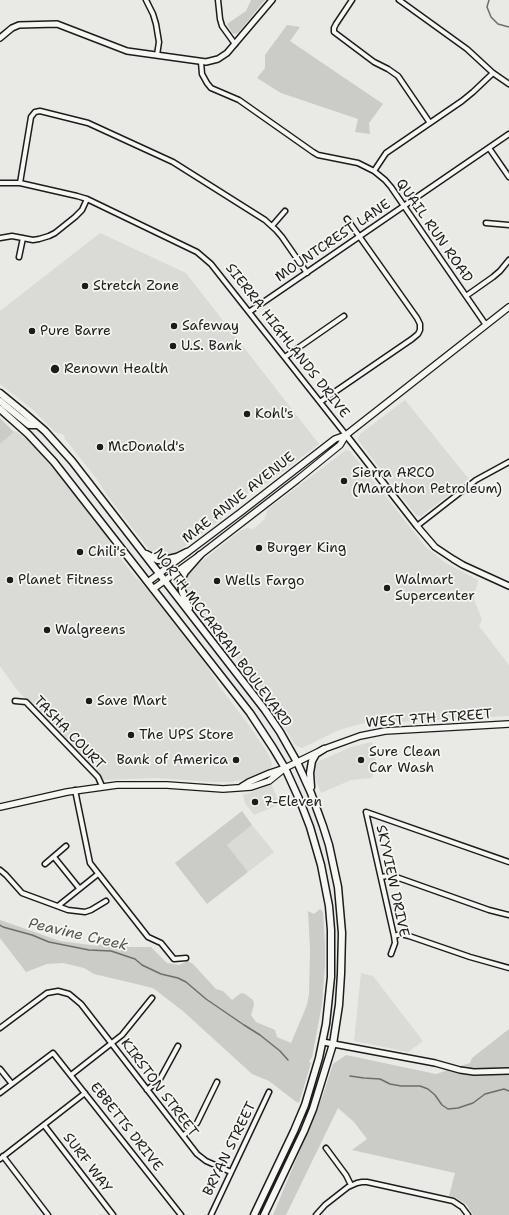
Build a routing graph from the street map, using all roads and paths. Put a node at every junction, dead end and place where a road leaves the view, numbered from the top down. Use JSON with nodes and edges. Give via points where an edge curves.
{"nodes":[{"id":1,"x":146,"y":0,"type":"edge"},
{"id":2,"x":218,"y":0,"type":"edge"},
{"id":3,"x":272,"y":0,"type":"edge"},
{"id":4,"x":352,"y":0,"type":"edge"},
{"id":5,"x":399,"y":0,"type":"edge"},
{"id":6,"x":0,"y":38,"type":"edge"},
{"id":7,"x":235,"y":44,"type":"junction"},
{"id":8,"x":157,"y":55,"type":"junction"},
{"id":9,"x":201,"y":62,"type":"junction"},
{"id":10,"x":493,"y":73,"type":"junction"},
{"id":11,"x":509,"y":84,"type":"edge"},
{"id":12,"x":430,"y":123,"type":"junction"},
{"id":13,"x":509,"y":134,"type":"edge"},
{"id":14,"x":489,"y":148,"type":"junction"},
{"id":15,"x":374,"y":171,"type":"junction"},
{"id":16,"x":509,"y":177,"type":"edge"},
{"id":17,"x":0,"y":183,"type":"edge"},
{"id":18,"x":20,"y":183,"type":"junction"},
{"id":19,"x":87,"y":199,"type":"junction"},
{"id":20,"x":404,"y":206,"type":"junction"},
{"id":21,"x":285,"y":211,"type":"dead end"},
{"id":22,"x":347,"y":219,"type":"dead end"},
{"id":23,"x":486,"y":222,"type":"dead end"},
{"id":24,"x":509,"y":225,"type":"edge"},
{"id":25,"x":272,"y":226,"type":"junction"},
{"id":26,"x":359,"y":237,"type":"junction"},
{"id":27,"x":0,"y":238,"type":"edge"},
{"id":28,"x":23,"y":238,"type":"junction"},
{"id":29,"x":19,"y":257,"type":"dead end"},
{"id":30,"x":509,"y":260,"type":"edge"},
{"id":31,"x":307,"y":273,"type":"junction"},
{"id":32,"x":466,"y":296,"type":"junction"},
{"id":33,"x":509,"y":307,"type":"edge"},
{"id":34,"x":249,"y":312,"type":"junction"},
{"id":35,"x":344,"y":316,"type":"dead end"},
{"id":36,"x":486,"y":325,"type":"junction"},
{"id":37,"x":285,"y":357,"type":"junction"},
{"id":38,"x":0,"y":393,"type":"edge"},
{"id":39,"x":0,"y":401,"type":"edge"},
{"id":40,"x":320,"y":402,"type":"junction"},
{"id":41,"x":0,"y":409,"type":"edge"},
{"id":42,"x":38,"y":425,"type":"junction"},
{"id":43,"x":346,"y":435,"type":"junction"},
{"id":44,"x":509,"y":462,"type":"edge"},
{"id":45,"x":417,"y":526,"type":"junction"},
{"id":46,"x":135,"y":543,"type":"junction"},
{"id":47,"x":187,"y":552,"type":"junction"},
{"id":48,"x":200,"y":555,"type":"junction"},
{"id":49,"x":159,"y":574,"type":"junction"},
{"id":50,"x":165,"y":581,"type":"junction"},
{"id":51,"x":148,"y":582,"type":"junction"},
{"id":52,"x":509,"y":586,"type":"edge"},
{"id":53,"x":153,"y":589,"type":"junction"},
{"id":54,"x":193,"y":617,"type":"junction"},
{"id":55,"x":16,"y":702,"type":"dead end"},
{"id":56,"x":509,"y":724,"type":"edge"},
{"id":57,"x":324,"y":749,"type":"junction"},
{"id":58,"x":296,"y":762,"type":"junction"},
{"id":59,"x":285,"y":768,"type":"junction"},
{"id":60,"x":102,"y":786,"type":"junction"},
{"id":61,"x":75,"y":790,"type":"junction"},
{"id":62,"x":311,"y":793,"type":"junction"},
{"id":63,"x":0,"y":807,"type":"edge"},
{"id":64,"x":66,"y":846,"type":"dead end"},
{"id":65,"x":54,"y":857,"type":"junction"},
{"id":66,"x":509,"y":862,"type":"edge"},
{"id":67,"x":45,"y":864,"type":"dead end"},
{"id":68,"x":0,"y":870,"type":"edge"},
{"id":69,"x":98,"y":874,"type":"junction"},
{"id":70,"x":381,"y":877,"type":"junction"},
{"id":71,"x":80,"y":888,"type":"junction"},
{"id":72,"x":106,"y":902,"type":"dead end"},
{"id":73,"x":58,"y":906,"type":"junction"},
{"id":74,"x":509,"y":915,"type":"edge"},
{"id":75,"x":394,"y":936,"type":"junction"},
{"id":76,"x":391,"y":954,"type":"dead end"},
{"id":77,"x":186,"y":958,"type":"dead end"},
{"id":78,"x":509,"y":968,"type":"edge"},
{"id":79,"x":152,"y":998,"type":"dead end"},
{"id":80,"x":0,"y":1028,"type":"edge"},
{"id":81,"x":322,"y":1042,"type":"junction"},
{"id":82,"x":112,"y":1043,"type":"junction"},
{"id":83,"x":333,"y":1044,"type":"junction"},
{"id":84,"x":178,"y":1046,"type":"dead end"},
{"id":85,"x":0,"y":1069,"type":"edge"},
{"id":86,"x":509,"y":1071,"type":"edge"},
{"id":87,"x":71,"y":1075,"type":"junction"},
{"id":88,"x":217,"y":1082,"type":"dead end"},
{"id":89,"x":12,"y":1084,"type":"junction"},
{"id":90,"x":147,"y":1090,"type":"junction"},
{"id":91,"x":269,"y":1092,"type":"dead end"},
{"id":92,"x":0,"y":1093,"type":"edge"},
{"id":93,"x":85,"y":1094,"type":"junction"},
{"id":94,"x":44,"y":1125,"type":"junction"},
{"id":95,"x":183,"y":1136,"type":"junction"},
{"id":96,"x":326,"y":1148,"type":"dead end"},
{"id":97,"x":1,"y":1157,"type":"edge"},
{"id":98,"x":231,"y":1172,"type":"junction"},
{"id":99,"x":352,"y":1185,"type":"junction"},
{"id":100,"x":48,"y":1215,"type":"edge"},
{"id":101,"x":113,"y":1215,"type":"edge"},
{"id":102,"x":181,"y":1215,"type":"edge"},
{"id":103,"x":211,"y":1215,"type":"edge"},
{"id":104,"x":254,"y":1215,"type":"edge"},
{"id":105,"x":264,"y":1215,"type":"edge"},
{"id":106,"x":316,"y":1215,"type":"edge"},
{"id":107,"x":468,"y":1215,"type":"edge"}],
"edges":[{"from":1,"to":8,"type":"street","via":[[156,24],[159,42]]},
{"from":2,"to":7,"type":"street","via":[[222,26]]},
{"from":3,"to":7,"type":"street"},
{"from":4,"to":12,"type":"street","via":[[336,24],[334,32],[374,62],[398,76]]},
{"from":5,"to":10,"type":"street","via":[[466,49]]},
{"from":6,"to":8,"type":"street","via":[[19,25],[57,24],[127,51]]},
{"from":7,"to":9,"type":"street","via":[[218,59]]},
{"from":8,"to":9,"type":"street"},
{"from":9,"to":15,"type":"street","name":"QUAIL RUN ROAD","via":[[202,74],[211,88],[239,100],[312,152],[358,163]]},
{"from":10,"to":11,"type":"street"},
{"from":10,"to":12,"type":"street","via":[[462,101]]},
{"from":12,"to":15,"type":"street","via":[[386,153]]},
{"from":13,"to":14,"type":"street","name":"MOUNTCREST LANE"},
{"from":14,"to":16,"type":"street"},
{"from":14,"to":20,"type":"street","name":"MOUNTCREST LANE"},
{"from":15,"to":20,"type":"street","name":"QUAIL RUN ROAD","via":[[391,187]]},
{"from":17,"to":18,"type":"street","name":"SIERRA HIGHLANDS DRIVE"},
{"from":18,"to":19,"type":"street","name":"SIERRA HIGHLANDS DRIVE"},
{"from":18,"to":25,"type":"street","via":[[31,117],[40,111],[95,125],[173,162]]},
{"from":19,"to":28,"type":"street","via":[[82,210],[55,232],[39,239]]},
{"from":19,"to":34,"type":"street","name":"SIERRA HIGHLANDS DRIVE","via":[[197,252],[211,264]]},
{"from":20,"to":26,"type":"street","name":"MOUNTCREST LANE"},
{"from":20,"to":32,"type":"street","name":"QUAIL RUN ROAD"},
{"from":21,"to":25,"type":"street"},
{"from":22,"to":26,"type":"street"},
{"from":23,"to":24,"type":"street"},
{"from":25,"to":31,"type":"street"},
{"from":26,"to":31,"type":"street","name":"MOUNTCREST LANE"},
{"from":26,"to":40,"type":"street","via":[[417,318],[420,330],[412,339]]},
{"from":27,"to":28,"type":"street"},
{"from":28,"to":29,"type":"street"},
{"from":30,"to":32,"type":"street","via":[[494,277]]},
{"from":31,"to":34,"type":"street","name":"MOUNTCREST LANE"},
{"from":32,"to":36,"type":"street","name":"QUAIL RUN ROAD"},
{"from":33,"to":36,"type":"main road","name":"MAE ANNE AVENUE"},
{"from":34,"to":37,"type":"street","name":"SIERRA HIGHLANDS DRIVE"},
{"from":35,"to":37,"type":"street"},
{"from":36,"to":43,"type":"main road","name":"MAE ANNE AVENUE"},
{"from":37,"to":40,"type":"street","name":"SIERRA HIGHLANDS DRIVE"},
{"from":38,"to":42,"type":"main road","name":"NORTH MCCARRAN BOULEVARD"},
{"from":39,"to":42,"type":"main road","via":[[29,425]]},
{"from":40,"to":43,"type":"street","name":"SIERRA HIGHLANDS DRIVE"},
{"from":41,"to":51,"type":"main road","name":"NORTH MCCARRAN BOULEVARD","via":[[54,462]]},
{"from":42,"to":46,"type":"main road","name":"NORTH MCCARRAN BOULEVARD","via":[[72,461]]},
{"from":43,"to":45,"type":"street","name":"SIERRA HIGHLANDS DRIVE"},
{"from":43,"to":47,"type":"main road","name":"MAE ANNE AVENUE","via":[[335,439]]},
{"from":43,"to":48,"type":"main road","name":"MAE ANNE AVENUE","via":[[340,445]]},
{"from":44,"to":45,"type":"street","via":[[476,480]]},
{"from":45,"to":52,"type":"street","name":"SIERRA HIGHLANDS DRIVE","via":[[435,546],[453,559]]},
{"from":46,"to":47,"type":"main road","via":[[142,552],[158,560],[170,559]]},
{"from":46,"to":49,"type":"main road","name":"NORTH MCCARRAN BOULEVARD"},
{"from":47,"to":49,"type":"main road","name":"MAE ANNE AVENUE"},
{"from":48,"to":50,"type":"main road","name":"MAE ANNE AVENUE"},
{"from":48,"to":54,"type":"main road","via":[[182,576],[180,583]]},
{"from":49,"to":50,"type":"main road","name":"NORTH MCCARRAN BOULEVARD"},
{"from":49,"to":51,"type":"main road","name":"MAE ANNE AVENUE"},
{"from":50,"to":53,"type":"main road","name":"MAE ANNE AVENUE"},
{"from":50,"to":54,"type":"main road","name":"NORTH MCCARRAN BOULEVARD"},
{"from":51,"to":53,"type":"main road","name":"NORTH MCCARRAN BOULEVARD"},
{"from":53,"to":59,"type":"main road","name":"NORTH MCCARRAN BOULEVARD","via":[[250,713]]},
{"from":54,"to":58,"type":"main road","name":"NORTH MCCARRAN BOULEVARD","via":[[270,717]]},
{"from":55,"to":60,"type":"street","name":"TASHA COURT","via":[[26,702],[98,777]]},
{"from":56,"to":57,"type":"main road","name":"WEST 7TH STREET","via":[[376,732]]},
{"from":57,"to":58,"type":"main road","name":"WEST 7TH STREET"},
{"from":57,"to":62,"type":"main road","via":[[316,754],[310,766]]},
{"from":58,"to":59,"type":"main road","name":"WEST 7TH STREET"},
{"from":58,"to":62,"type":"main road","name":"NORTH MCCARRAN BOULEVARD"},
{"from":59,"to":60,"type":"main road","name":"WEST 7TH STREET","via":[[257,786],[223,789],[150,784]]},
{"from":59,"to":81,"type":"main road","name":"NORTH MCCARRAN BOULEVARD","via":[[310,827],[329,906],[331,977]]},
{"from":60,"to":61,"type":"main road","name":"WEST 7TH STREET"},
{"from":61,"to":63,"type":"main road","name":"WEST 7TH STREET"},
{"from":61,"to":69,"type":"street","via":[[90,863]]},
{"from":62,"to":83,"type":"main road","name":"NORTH MCCARRAN BOULEVARD","via":[[329,845],[341,910],[341,974]]},
{"from":64,"to":65,"type":"street"},
{"from":65,"to":67,"type":"street"},
{"from":65,"to":71,"type":"street"},
{"from":66,"to":70,"type":"street","name":"SKYVIEW DRIVE","via":[[366,812]]},
{"from":68,"to":73,"type":"street","via":[[22,893]]},
{"from":69,"to":71,"type":"street"},
{"from":69,"to":77,"type":"street","via":[[148,937],[161,943],[174,959]]},
{"from":70,"to":74,"type":"street","via":[[396,877]]},
{"from":70,"to":75,"type":"street","name":"SKYVIEW DRIVE"},
{"from":71,"to":73,"type":"street"},
{"from":72,"to":73,"type":"street","via":[[85,912]]},
{"from":75,"to":76,"type":"street","name":"SKYVIEW DRIVE"},
{"from":75,"to":78,"type":"street","via":[[409,936]]},
{"from":79,"to":82,"type":"street","via":[[122,1035]]},
{"from":80,"to":82,"type":"street","name":"KIRSTON STREET","via":[[42,996],[52,991],[63,992],[81,1004]]},
{"from":81,"to":83,"type":"street"},
{"from":81,"to":104,"type":"main road","name":"NORTH MCCARRAN BOULEVARD","via":[[305,1105]]},
{"from":82,"to":87,"type":"street"},
{"from":82,"to":90,"type":"street","name":"KIRSTON STREET"},
{"from":83,"to":86,"type":"street","via":[[460,1070]]},
{"from":83,"to":105,"type":"main road","name":"NORTH MCCARRAN BOULEVARD","via":[[313,1109]]},
{"from":84,"to":90,"type":"street","via":[[160,1079]]},
{"from":85,"to":89,"type":"street"},
{"from":87,"to":89,"type":"street","name":"EBBETTS DRIVE","via":[[53,1053]]},
{"from":87,"to":93,"type":"street","name":"EBBETTS DRIVE"},
{"from":88,"to":95,"type":"street","via":[[197,1123]]},
{"from":89,"to":92,"type":"street"},
{"from":90,"to":95,"type":"street","name":"KIRSTON STREET"},
{"from":91,"to":98,"type":"street","name":"BRYAN STREET"},
{"from":93,"to":94,"type":"street"},
{"from":93,"to":102,"type":"street","name":"EBBETTS DRIVE"},
{"from":94,"to":97,"type":"street"},
{"from":94,"to":101,"type":"street","name":"SURF WAY"},
{"from":95,"to":98,"type":"street","name":"KIRSTON STREET","via":[[201,1158]]},
{"from":96,"to":99,"type":"street"},
{"from":97,"to":100,"type":"street"},
{"from":98,"to":103,"type":"street","name":"BRYAN STREET"},
{"from":99,"to":106,"type":"street"},
{"from":99,"to":107,"type":"street","via":[[367,1182],[453,1201]]}]}
